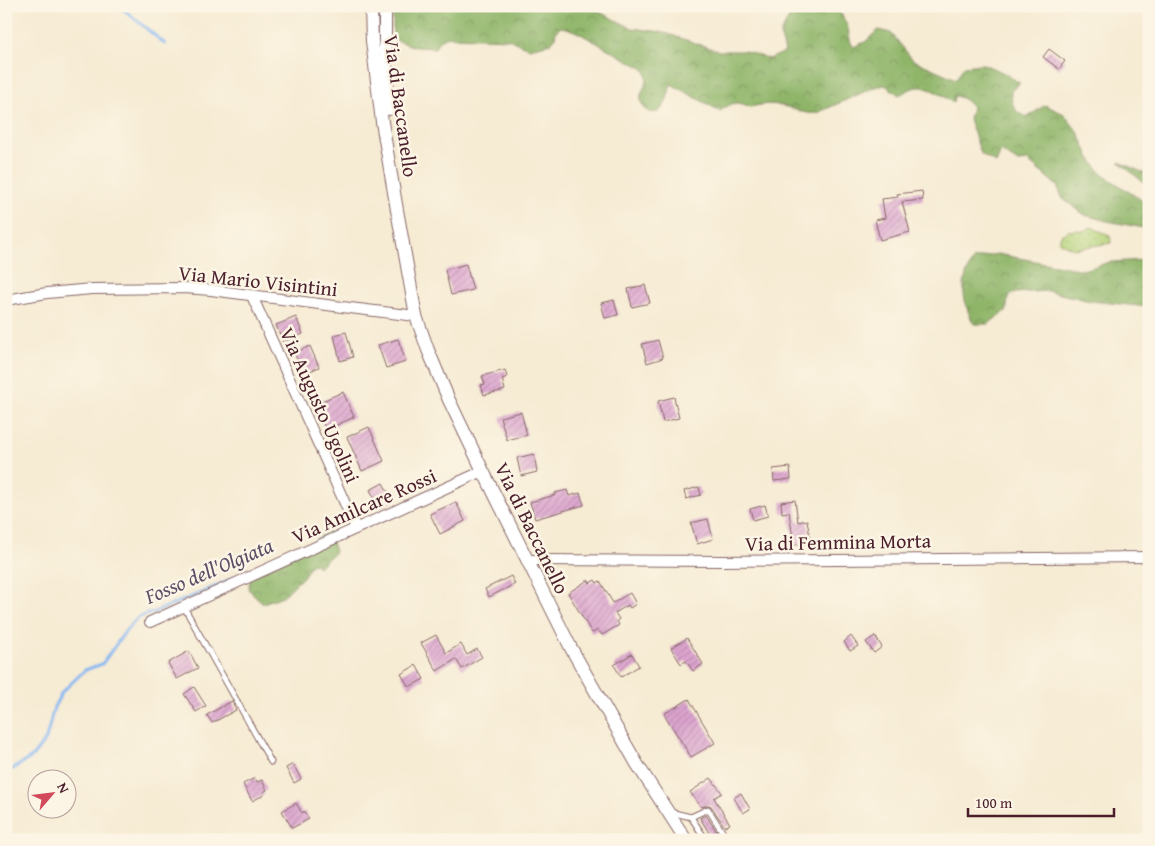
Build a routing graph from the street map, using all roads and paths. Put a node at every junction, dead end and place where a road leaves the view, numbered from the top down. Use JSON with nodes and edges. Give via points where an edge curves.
{"nodes":[{"id":1,"x":371,"y":7,"type":"edge"},
{"id":2,"x":385,"y":8,"type":"edge"},
{"id":3,"x":378,"y":40,"type":"junction"},
{"id":4,"x":252,"y":296,"type":"junction"},
{"id":5,"x":6,"y":300,"type":"edge"},
{"id":6,"x":416,"y":316,"type":"junction"},
{"id":7,"x":483,"y":470,"type":"junction"},
{"id":8,"x":356,"y":528,"type":"junction"},
{"id":9,"x":1149,"y":557,"type":"edge"},
{"id":10,"x":528,"y":560,"type":"junction"},
{"id":11,"x":184,"y":607,"type":"junction"},
{"id":12,"x":150,"y":622,"type":"dead end"},
{"id":13,"x":271,"y":762,"type":"dead end"},
{"id":14,"x":668,"y":812,"type":"junction"},
{"id":15,"x":691,"y":817,"type":"junction"},
{"id":16,"x":686,"y":840,"type":"edge"},
{"id":17,"x":706,"y":840,"type":"edge"},
{"id":18,"x":723,"y":840,"type":"edge"}],
"edges":[{"from":1,"to":3,"type":"street","name":"Via di Baccanello"},
{"from":2,"to":3,"type":"street","name":"Via di Baccanello"},
{"from":3,"to":6,"type":"street","name":"Via di Baccanello","via":[[397,210]]},
{"from":4,"to":5,"type":"street","name":"Via Mario Visintini","via":[[191,288],[92,289]]},
{"from":4,"to":6,"type":"street","name":"Via Mario Visintini"},
{"from":4,"to":8,"type":"street","name":"Via Augusto Ugolini"},
{"from":6,"to":7,"type":"street","name":"Via di Baccanello","via":[[438,375]]},
{"from":7,"to":8,"type":"street","name":"Via Amilcare Rossi"},
{"from":7,"to":10,"type":"street","name":"Via di Baccanello"},
{"from":8,"to":11,"type":"street","name":"Via Amilcare Rossi"},
{"from":9,"to":10,"type":"street","name":"Via di Femmina Morta"},
{"from":10,"to":14,"type":"street","name":"Via di Baccanello","via":[[592,687]]},
{"from":11,"to":12,"type":"street","name":"Via Amilcare Rossi"},
{"from":11,"to":13,"type":"lane"},
{"from":14,"to":15,"type":"lane"},
{"from":14,"to":16,"type":"street","name":"Via di Baccanello"},
{"from":15,"to":17,"type":"lane"},
{"from":15,"to":18,"type":"lane","via":[[708,809],[725,836]]}]}
